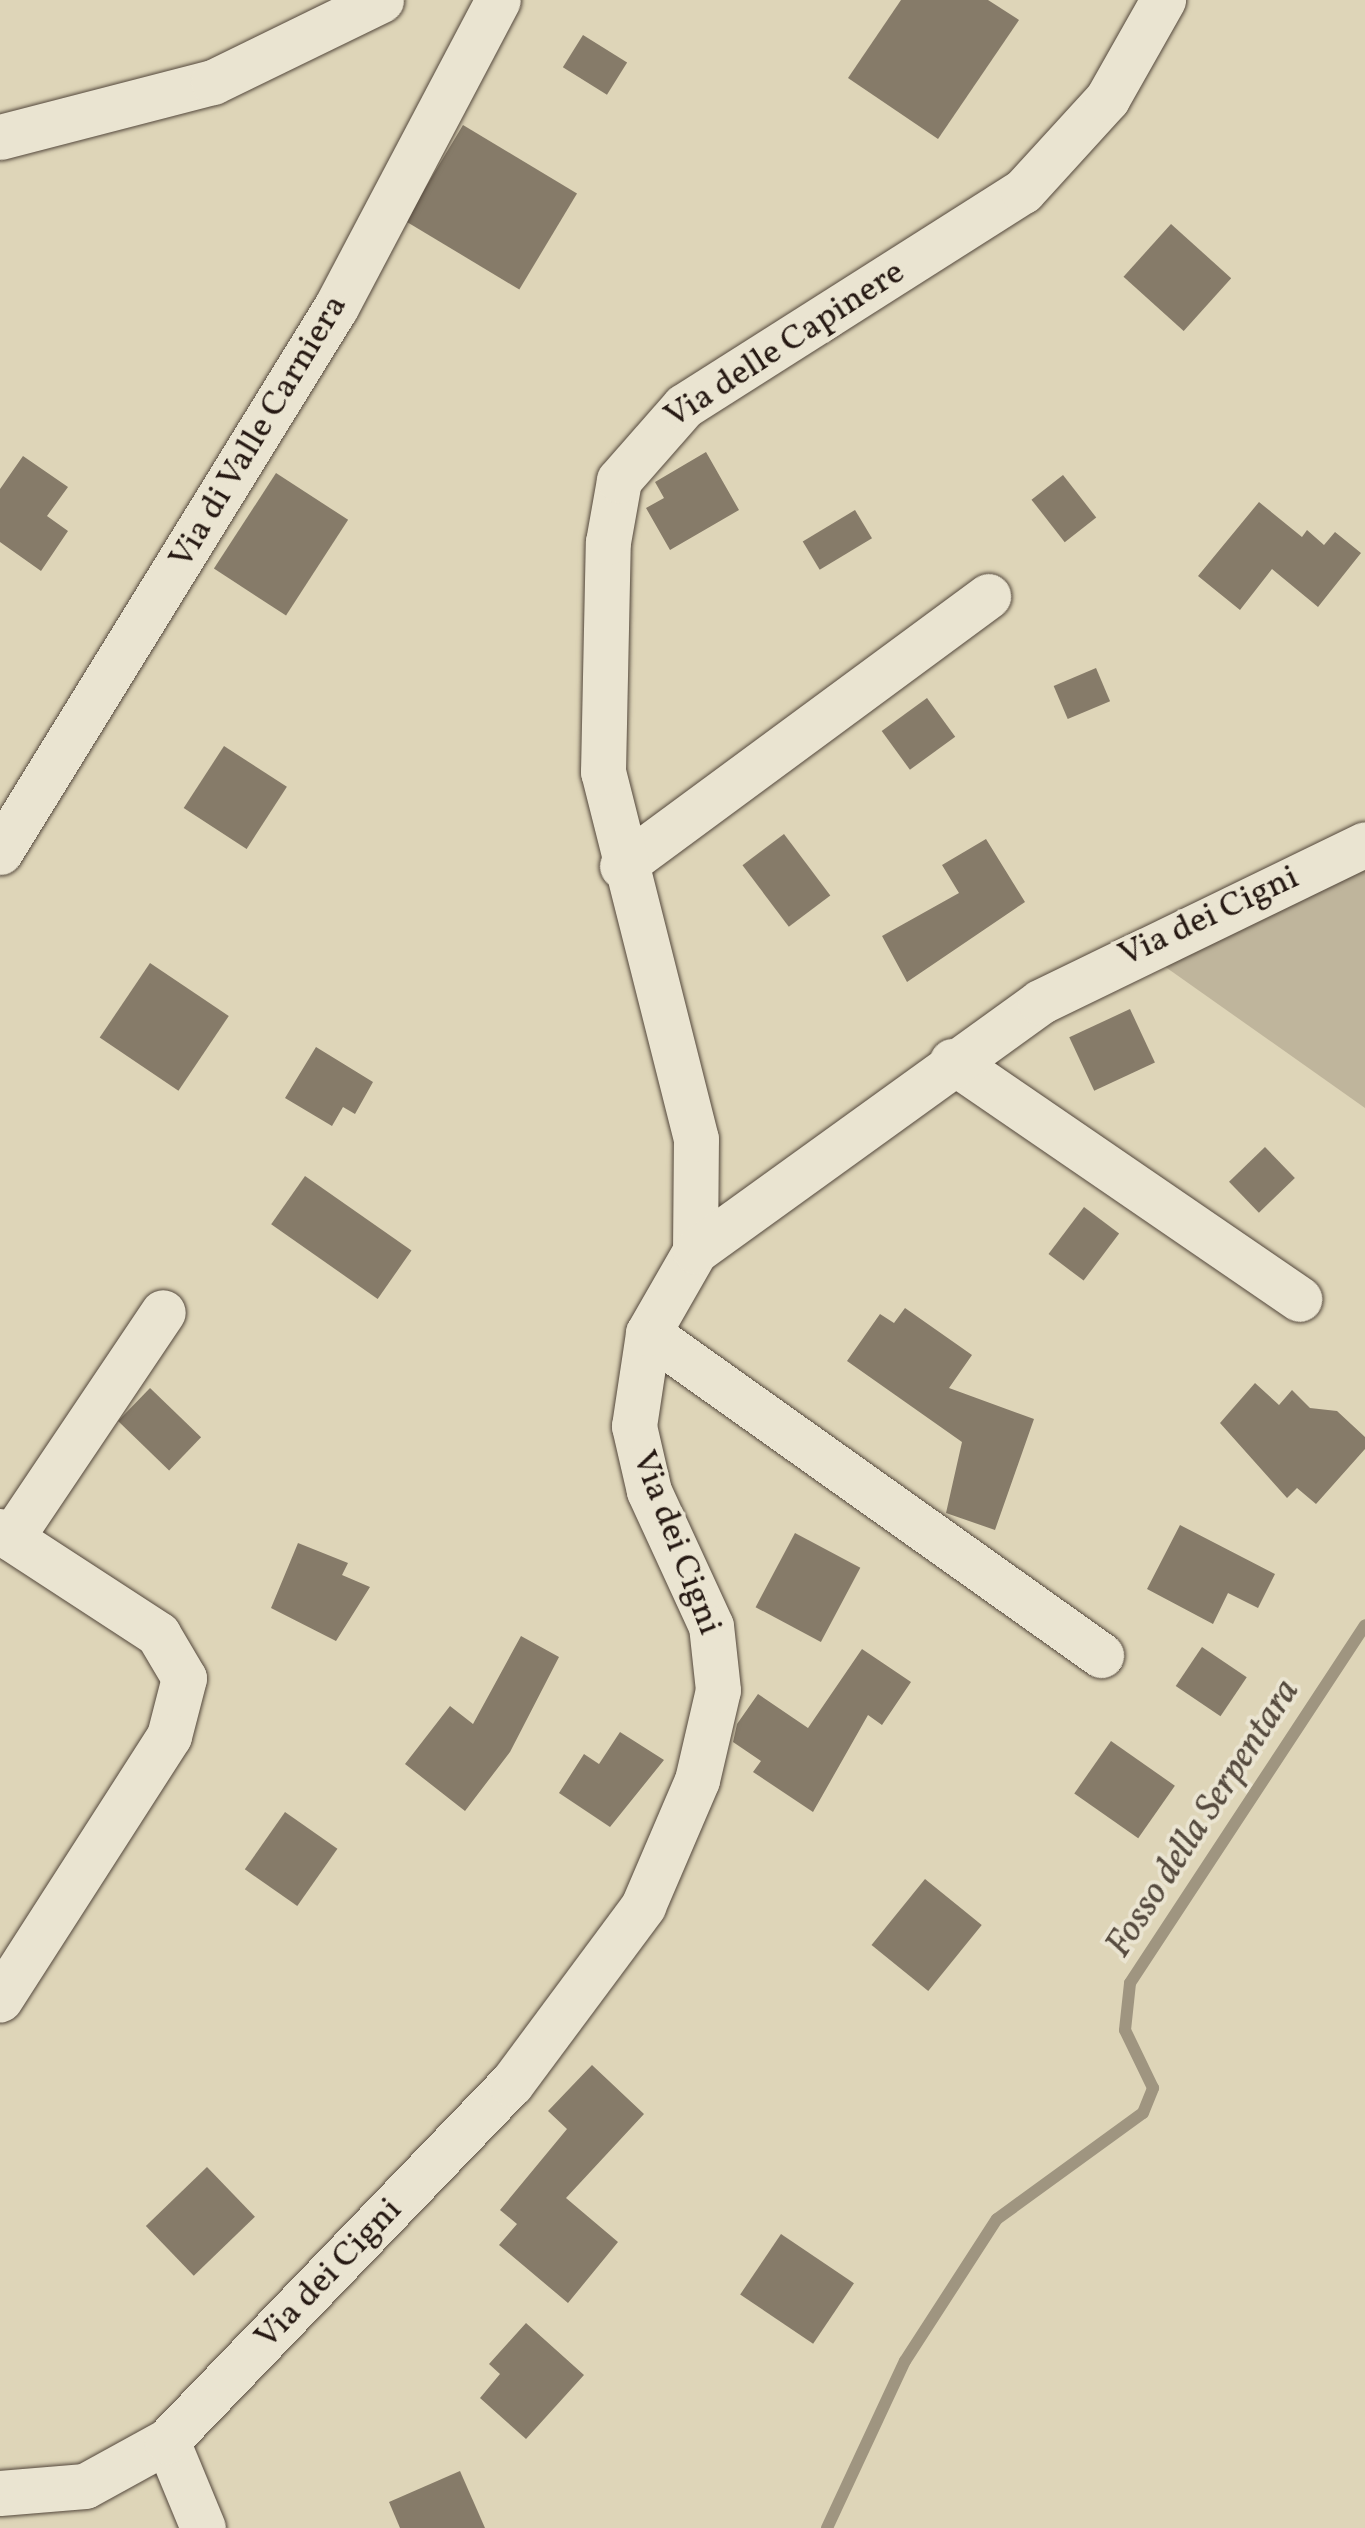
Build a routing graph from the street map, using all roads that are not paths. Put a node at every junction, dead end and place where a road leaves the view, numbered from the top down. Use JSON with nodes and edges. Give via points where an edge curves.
{"nodes":[{"id":1,"x":382,"y":0,"type":"edge"},
{"id":2,"x":498,"y":0,"type":"edge"},
{"id":3,"x":1162,"y":0,"type":"edge"},
{"id":4,"x":0,"y":136,"type":"edge"},
{"id":5,"x":988,"y":596,"type":"dead end"},
{"id":6,"x":1365,"y":844,"type":"edge"},
{"id":7,"x":0,"y":852,"type":"edge"},
{"id":8,"x":622,"y":866,"type":"junction"},
{"id":9,"x":952,"y":1061,"type":"junction"},
{"id":10,"x":695,"y":1250,"type":"junction"},
{"id":11,"x":1299,"y":1299,"type":"dead end"},
{"id":12,"x":163,"y":1312,"type":"dead end"},
{"id":13,"x":648,"y":1333,"type":"junction"},
{"id":14,"x":5,"y":1534,"type":"edge"},
{"id":15,"x":1101,"y":1655,"type":"dead end"},
{"id":16,"x":0,"y":1999,"type":"edge"},
{"id":17,"x":166,"y":2441,"type":"junction"},
{"id":18,"x":0,"y":2493,"type":"edge"},
{"id":19,"x":203,"y":2528,"type":"edge"}],
"edges":[{"from":1,"to":4,"type":"street","via":[[213,82]]},
{"from":2,"to":7,"type":"street","name":"Via di Valle Carniera","via":[[328,322]]},
{"from":3,"to":8,"type":"street","name":"Via delle Capinere","via":[[1108,99],[1024,191],[700,394],[626,466],[611,510],[600,700]]},
{"from":5,"to":8,"type":"street"},
{"from":6,"to":9,"type":"street","name":"Via dei Cigni","via":[[1100,968]]},
{"from":8,"to":10,"type":"street","name":"Via delle Capinere","via":[[696,1140]]},
{"from":9,"to":10,"type":"street","name":"Via dei Cigni"},
{"from":9,"to":11,"type":"street"},
{"from":10,"to":13,"type":"street","name":"Via dei Cigni"},
{"from":12,"to":14,"type":"street"},
{"from":13,"to":15,"type":"street"},
{"from":13,"to":17,"type":"street","name":"Via dei Cigni","via":[[635,1388],[640,1462],[718,1658],[711,1734],[672,1846],[631,1924],[521,2072]]},
{"from":14,"to":16,"type":"street","via":[[158,1634],[184,1678],[169,1736]]},
{"from":17,"to":18,"type":"street","name":"Via dei Cigni","via":[[85,2486]]},
{"from":17,"to":19,"type":"street"}]}
